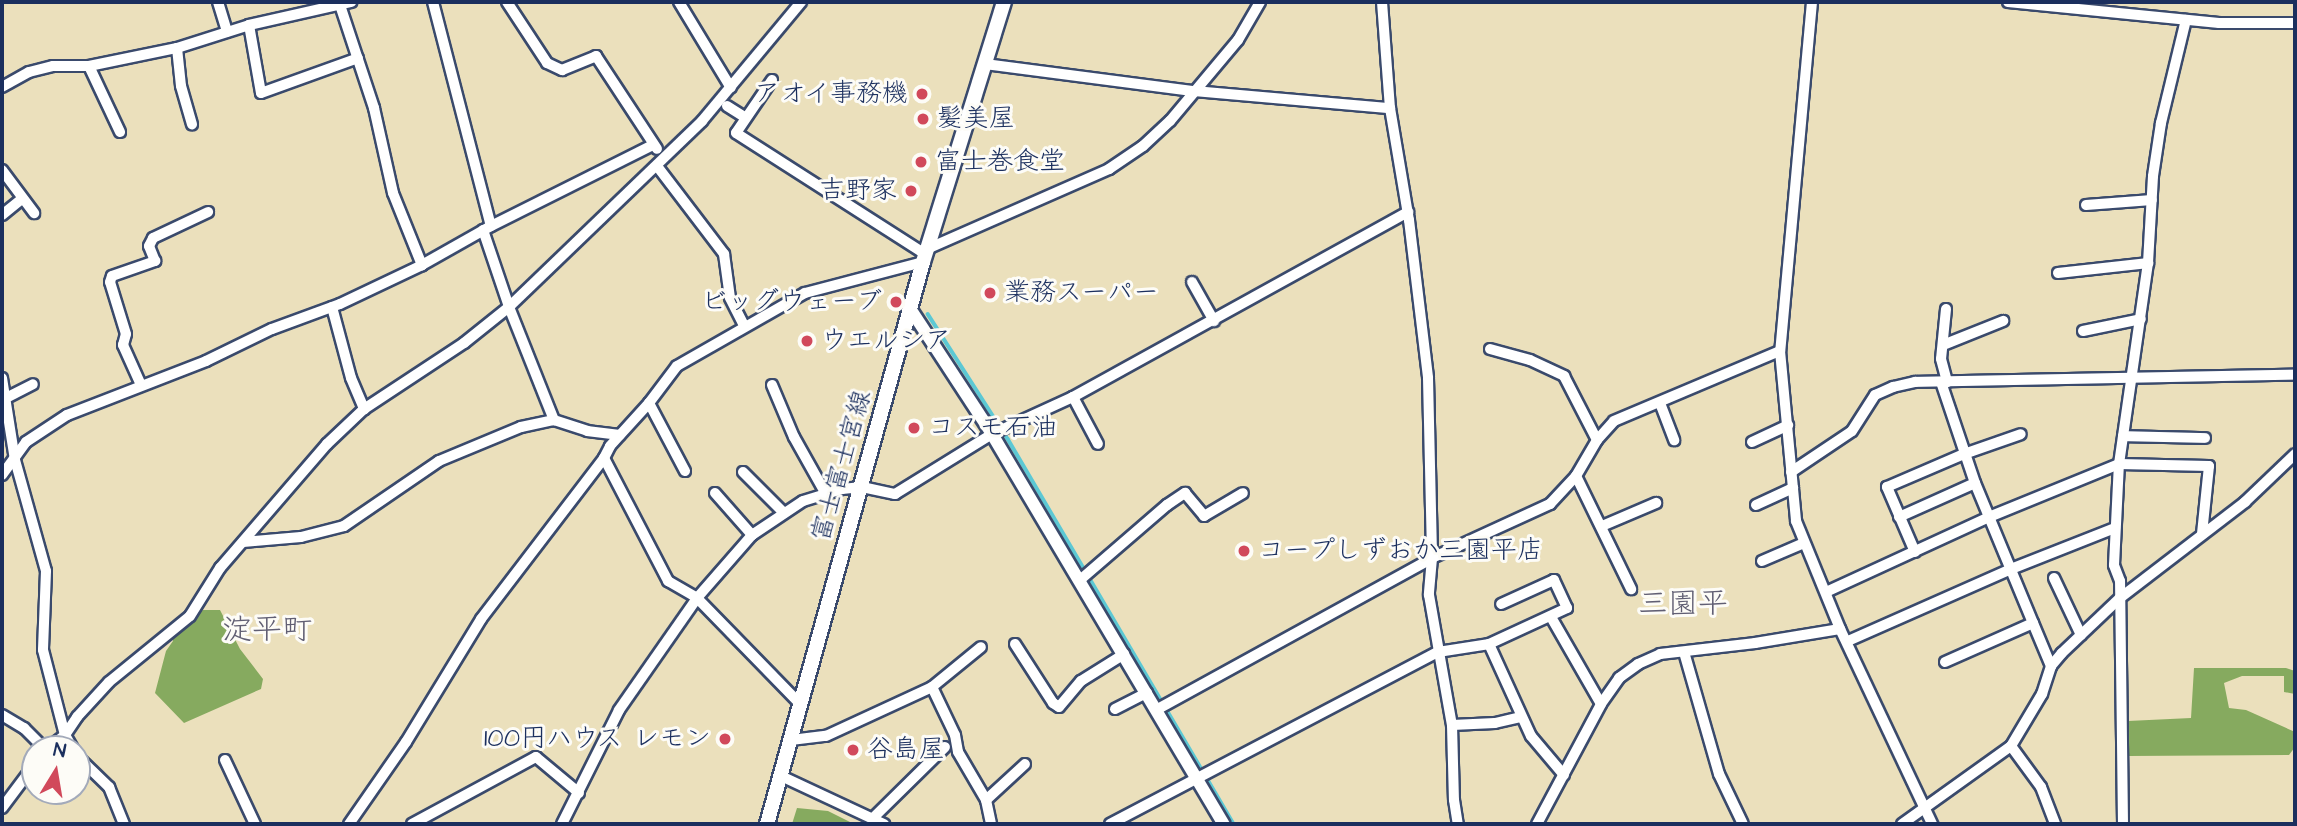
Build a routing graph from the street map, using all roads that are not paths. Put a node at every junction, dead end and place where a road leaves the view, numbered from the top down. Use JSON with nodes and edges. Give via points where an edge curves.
{"nodes":[{"id":1,"x":218,"y":2,"type":"edge"},
{"id":2,"x":433,"y":2,"type":"edge"},
{"id":3,"x":508,"y":2,"type":"edge"},
{"id":4,"x":679,"y":2,"type":"edge"},
{"id":5,"x":801,"y":2,"type":"edge"},
{"id":6,"x":1004,"y":2,"type":"edge"},
{"id":7,"x":1260,"y":2,"type":"edge"},
{"id":8,"x":1382,"y":2,"type":"edge"},
{"id":9,"x":1812,"y":2,"type":"edge"},
{"id":10,"x":2008,"y":2,"type":"edge"},
{"id":11,"x":344,"y":3,"type":"edge"},
{"id":12,"x":2186,"y":20,"type":"junction"},
{"id":13,"x":2295,"y":23,"type":"edge"},
{"id":14,"x":249,"y":25,"type":"junction"},
{"id":15,"x":227,"y":32,"type":"junction"},
{"id":16,"x":177,"y":48,"type":"junction"},
{"id":17,"x":358,"y":58,"type":"junction"},
{"id":18,"x":985,"y":64,"type":"junction"},
{"id":19,"x":89,"y":65,"type":"junction"},
{"id":20,"x":772,"y":79,"type":"dead end"},
{"id":21,"x":3,"y":83,"type":"edge"},
{"id":22,"x":731,"y":88,"type":"junction"},
{"id":23,"x":1194,"y":91,"type":"junction"},
{"id":24,"x":727,"y":106,"type":"dead end"},
{"id":25,"x":1390,"y":108,"type":"junction"},
{"id":26,"x":746,"y":118,"type":"junction"},
{"id":27,"x":192,"y":124,"type":"dead end"},
{"id":28,"x":120,"y":132,"type":"dead end"},
{"id":29,"x":653,"y":145,"type":"junction"},
{"id":30,"x":659,"y":161,"type":"junction"},
{"id":31,"x":2,"y":170,"type":"edge"},
{"id":32,"x":22,"y":198,"type":"junction"},
{"id":33,"x":2152,"y":200,"type":"junction"},
{"id":34,"x":2086,"y":205,"type":"dead end"},
{"id":35,"x":208,"y":212,"type":"dead end"},
{"id":36,"x":1408,"y":212,"type":"junction"},
{"id":37,"x":34,"y":213,"type":"dead end"},
{"id":38,"x":2,"y":215,"type":"edge"},
{"id":39,"x":487,"y":228,"type":"junction"},
{"id":40,"x":925,"y":255,"type":"junction"},
{"id":41,"x":2148,"y":263,"type":"junction"},
{"id":42,"x":422,"y":265,"type":"junction"},
{"id":43,"x":2058,"y":273,"type":"dead end"},
{"id":44,"x":1192,"y":282,"type":"dead end"},
{"id":45,"x":332,"y":307,"type":"junction"},
{"id":46,"x":509,"y":307,"type":"junction"},
{"id":47,"x":1946,"y":309,"type":"dead end"},
{"id":48,"x":911,"y":310,"type":"junction"},
{"id":49,"x":2140,"y":319,"type":"junction"},
{"id":50,"x":1214,"y":321,"type":"junction"},
{"id":51,"x":2003,"y":321,"type":"dead end"},
{"id":52,"x":744,"y":326,"type":"junction"},
{"id":53,"x":2082,"y":331,"type":"dead end"},
{"id":54,"x":1943,"y":345,"type":"junction"},
{"id":55,"x":1490,"y":349,"type":"dead end"},
{"id":56,"x":1780,"y":351,"type":"junction"},
{"id":57,"x":2295,"y":375,"type":"edge"},
{"id":58,"x":2133,"y":378,"type":"junction"},
{"id":59,"x":2,"y":379,"type":"edge"},
{"id":60,"x":1944,"y":382,"type":"junction"},
{"id":61,"x":33,"y":384,"type":"dead end"},
{"id":62,"x":141,"y":385,"type":"junction"},
{"id":63,"x":772,"y":385,"type":"dead end"},
{"id":64,"x":1073,"y":397,"type":"junction"},
{"id":65,"x":6,"y":398,"type":"junction"},
{"id":66,"x":649,"y":403,"type":"junction"},
{"id":67,"x":1660,"y":403,"type":"junction"},
{"id":68,"x":364,"y":409,"type":"junction"},
{"id":69,"x":554,"y":420,"type":"junction"},
{"id":70,"x":1788,"y":425,"type":"junction"},
{"id":71,"x":995,"y":433,"type":"junction"},
{"id":72,"x":2021,"y":434,"type":"dead end"},
{"id":73,"x":620,"y":435,"type":"junction"},
{"id":74,"x":2123,"y":436,"type":"junction"},
{"id":75,"x":2205,"y":438,"type":"dead end"},
{"id":76,"x":1597,"y":440,"type":"junction"},
{"id":77,"x":1674,"y":440,"type":"dead end"},
{"id":78,"x":1752,"y":443,"type":"dead end"},
{"id":79,"x":1098,"y":444,"type":"dead end"},
{"id":80,"x":1964,"y":454,"type":"junction"},
{"id":81,"x":2295,"y":454,"type":"edge"},
{"id":82,"x":604,"y":457,"type":"junction"},
{"id":83,"x":15,"y":460,"type":"junction"},
{"id":84,"x":2119,"y":464,"type":"junction"},
{"id":85,"x":685,"y":471,"type":"dead end"},
{"id":86,"x":743,"y":472,"type":"dead end"},
{"id":87,"x":1791,"y":472,"type":"junction"},
{"id":88,"x":2,"y":475,"type":"edge"},
{"id":89,"x":1576,"y":476,"type":"junction"},
{"id":90,"x":1975,"y":483,"type":"junction"},
{"id":91,"x":862,"y":486,"type":"junction"},
{"id":92,"x":1793,"y":488,"type":"junction"},
{"id":93,"x":715,"y":493,"type":"dead end"},
{"id":94,"x":1242,"y":493,"type":"dead end"},
{"id":95,"x":826,"y":494,"type":"junction"},
{"id":96,"x":1656,"y":503,"type":"dead end"},
{"id":97,"x":1756,"y":505,"type":"dead end"},
{"id":98,"x":784,"y":513,"type":"junction"},
{"id":99,"x":1899,"y":517,"type":"junction"},
{"id":100,"x":1989,"y":517,"type":"junction"},
{"id":101,"x":1602,"y":526,"type":"junction"},
{"id":102,"x":2115,"y":528,"type":"junction"},
{"id":103,"x":2203,"y":534,"type":"junction"},
{"id":104,"x":752,"y":535,"type":"junction"},
{"id":105,"x":243,"y":542,"type":"junction"},
{"id":106,"x":1804,"y":543,"type":"junction"},
{"id":107,"x":1915,"y":552,"type":"junction"},
{"id":108,"x":1433,"y":558,"type":"junction"},
{"id":109,"x":1762,"y":561,"type":"dead end"},
{"id":110,"x":2011,"y":569,"type":"junction"},
{"id":111,"x":2054,"y":578,"type":"dead end"},
{"id":112,"x":1081,"y":579,"type":"junction"},
{"id":113,"x":1631,"y":589,"type":"dead end"},
{"id":114,"x":1826,"y":592,"type":"junction"},
{"id":115,"x":697,"y":598,"type":"junction"},
{"id":116,"x":2120,"y":598,"type":"junction"},
{"id":117,"x":1502,"y":604,"type":"dead end"},
{"id":118,"x":1551,"y":617,"type":"junction"},
{"id":119,"x":2033,"y":623,"type":"junction"},
{"id":120,"x":1840,"y":629,"type":"junction"},
{"id":121,"x":2081,"y":635,"type":"junction"},
{"id":122,"x":1848,"y":641,"type":"junction"},
{"id":123,"x":1015,"y":644,"type":"dead end"},
{"id":124,"x":1489,"y":644,"type":"junction"},
{"id":125,"x":981,"y":647,"type":"dead end"},
{"id":126,"x":1438,"y":652,"type":"junction"},
{"id":127,"x":1684,"y":652,"type":"junction"},
{"id":128,"x":1124,"y":654,"type":"junction"},
{"id":129,"x":1945,"y":662,"type":"dead end"},
{"id":130,"x":2051,"y":666,"type":"junction"},
{"id":131,"x":932,"y":687,"type":"junction"},
{"id":132,"x":1147,"y":693,"type":"junction"},
{"id":133,"x":800,"y":704,"type":"junction"},
{"id":134,"x":1601,"y":704,"type":"junction"},
{"id":135,"x":1115,"y":709,"type":"dead end"},
{"id":136,"x":1157,"y":710,"type":"junction"},
{"id":137,"x":2,"y":715,"type":"edge"},
{"id":138,"x":1521,"y":717,"type":"junction"},
{"id":139,"x":1452,"y":725,"type":"junction"},
{"id":140,"x":31,"y":735,"type":"edge"},
{"id":141,"x":65,"y":735,"type":"joint"},
{"id":142,"x":791,"y":740,"type":"junction"},
{"id":143,"x":2011,"y":746,"type":"junction"},
{"id":144,"x":945,"y":747,"type":"dead end"},
{"id":145,"x":225,"y":760,"type":"dead end"},
{"id":146,"x":1025,"y":764,"type":"dead end"},
{"id":147,"x":91,"y":770,"type":"edge"},
{"id":148,"x":1564,"y":775,"type":"junction"},
{"id":149,"x":781,"y":776,"type":"junction"},
{"id":150,"x":1198,"y":777,"type":"junction"},
{"id":151,"x":21,"y":783,"type":"edge"},
{"id":152,"x":579,"y":793,"type":"junction"},
{"id":153,"x":986,"y":800,"type":"junction"},
{"id":154,"x":2,"y":808,"type":"edge"},
{"id":155,"x":1923,"y":809,"type":"junction"},
{"id":156,"x":873,"y":818,"type":"junction"},
{"id":157,"x":124,"y":824,"type":"edge"},
{"id":158,"x":255,"y":824,"type":"edge"},
{"id":159,"x":349,"y":824,"type":"edge"},
{"id":160,"x":412,"y":824,"type":"edge"},
{"id":161,"x":562,"y":824,"type":"edge"},
{"id":162,"x":767,"y":824,"type":"edge"},
{"id":163,"x":884,"y":824,"type":"edge"},
{"id":164,"x":992,"y":824,"type":"edge"},
{"id":165,"x":1110,"y":824,"type":"edge"},
{"id":166,"x":1224,"y":824,"type":"edge"},
{"id":167,"x":1458,"y":824,"type":"edge"},
{"id":168,"x":1537,"y":824,"type":"edge"},
{"id":169,"x":1742,"y":824,"type":"edge"},
{"id":170,"x":1902,"y":824,"type":"edge"},
{"id":171,"x":1932,"y":824,"type":"edge"},
{"id":172,"x":2055,"y":824,"type":"edge"},
{"id":173,"x":2123,"y":824,"type":"edge"}],
"edges":[{"from":1,"to":15,"type":"street"},
{"from":2,"to":39,"type":"street"},
{"from":3,"to":29,"type":"street","via":[[547,62],[562,70],[596,56]]},
{"from":4,"to":22,"type":"street"},
{"from":5,"to":22,"type":"street"},
{"from":6,"to":18,"type":"main road","name":"富士富士宮線"},
{"from":7,"to":23,"type":"street","via":[[1238,40]]},
{"from":8,"to":25,"type":"street"},
{"from":9,"to":56,"type":"street"},
{"from":10,"to":12,"type":"street"},
{"from":11,"to":14,"type":"street"},
{"from":11,"to":17,"type":"street"},
{"from":12,"to":13,"type":"street"},
{"from":12,"to":33,"type":"street","via":[[2161,123]]},
{"from":14,"to":15,"type":"street"},
{"from":14,"to":17,"type":"street","via":[[261,93]]},
{"from":15,"to":16,"type":"street"},
{"from":16,"to":19,"type":"street"},
{"from":16,"to":27,"type":"street"},
{"from":17,"to":42,"type":"street","via":[[393,193]]},
{"from":18,"to":23,"type":"street"},
{"from":18,"to":40,"type":"main road","name":"富士富士宮線"},
{"from":19,"to":21,"type":"street","via":[[53,66]]},
{"from":19,"to":28,"type":"street"},
{"from":20,"to":26,"type":"street"},
{"from":22,"to":30,"type":"street"},
{"from":23,"to":25,"type":"street"},
{"from":23,"to":40,"type":"street","via":[[1143,146],[1109,169]]},
{"from":24,"to":26,"type":"street"},
{"from":25,"to":36,"type":"street"},
{"from":26,"to":40,"type":"street","via":[[736,133]]},
{"from":29,"to":30,"type":"street"},
{"from":29,"to":39,"type":"street"},
{"from":30,"to":46,"type":"street"},
{"from":30,"to":52,"type":"street","via":[[724,254],[730,298]]},
{"from":31,"to":32,"type":"street"},
{"from":32,"to":37,"type":"street"},
{"from":32,"to":38,"type":"street"},
{"from":33,"to":34,"type":"street"},
{"from":33,"to":41,"type":"street"},
{"from":35,"to":62,"type":"street","via":[[153,238],[149,246],[155,261],[112,276],[126,334],[123,345]]},
{"from":36,"to":50,"type":"street"},
{"from":36,"to":108,"type":"street","via":[[1428,379]]},
{"from":39,"to":42,"type":"street"},
{"from":39,"to":46,"type":"street"},
{"from":40,"to":48,"type":"main road","name":"富士富士宮線"},
{"from":40,"to":52,"type":"street","via":[[806,293]]},
{"from":41,"to":43,"type":"street"},
{"from":41,"to":49,"type":"street"},
{"from":42,"to":45,"type":"street"},
{"from":44,"to":50,"type":"street"},
{"from":45,"to":62,"type":"street"},
{"from":45,"to":68,"type":"street"},
{"from":46,"to":68,"type":"street","via":[[464,343]]},
{"from":46,"to":69,"type":"street"},
{"from":47,"to":54,"type":"street"},
{"from":48,"to":71,"type":"street"},
{"from":48,"to":91,"type":"main road","name":"富士富士宮線"},
{"from":49,"to":53,"type":"street"},
{"from":49,"to":58,"type":"street"},
{"from":50,"to":64,"type":"street"},
{"from":51,"to":54,"type":"street"},
{"from":52,"to":66,"type":"street","via":[[677,366]]},
{"from":54,"to":60,"type":"street"},
{"from":55,"to":76,"type":"street","via":[[1564,376]]},
{"from":56,"to":67,"type":"street"},
{"from":56,"to":70,"type":"street"},
{"from":57,"to":58,"type":"street"},
{"from":58,"to":60,"type":"street"},
{"from":58,"to":74,"type":"street"},
{"from":59,"to":65,"type":"street"},
{"from":60,"to":80,"type":"street"},
{"from":60,"to":87,"type":"street","via":[[1893,387],[1875,395],[1852,430]]},
{"from":61,"to":65,"type":"street"},
{"from":62,"to":83,"type":"street","via":[[47,427],[26,442]]},
{"from":63,"to":95,"type":"street"},
{"from":64,"to":71,"type":"street"},
{"from":64,"to":79,"type":"street"},
{"from":65,"to":83,"type":"street"},
{"from":66,"to":73,"type":"street"},
{"from":66,"to":85,"type":"street"},
{"from":67,"to":76,"type":"street","via":[[1614,421]]},
{"from":67,"to":77,"type":"street"},
{"from":68,"to":105,"type":"street","via":[[327,444]]},
{"from":69,"to":73,"type":"street"},
{"from":69,"to":105,"type":"street","via":[[521,427],[439,461],[344,526],[301,537]]},
{"from":70,"to":78,"type":"street"},
{"from":70,"to":87,"type":"street"},
{"from":71,"to":91,"type":"street","via":[[895,494]]},
{"from":71,"to":112,"type":"street"},
{"from":72,"to":80,"type":"street"},
{"from":73,"to":82,"type":"street"},
{"from":74,"to":75,"type":"street"},
{"from":74,"to":84,"type":"street"},
{"from":76,"to":89,"type":"street"},
{"from":80,"to":90,"type":"street"},
{"from":80,"to":99,"type":"street","via":[[1886,487]]},
{"from":81,"to":103,"type":"street"},
{"from":82,"to":115,"type":"street","via":[[657,565],[668,580]]},
{"from":82,"to":159,"type":"street","via":[[481,619],[406,742]]},
{"from":83,"to":88,"type":"street"},
{"from":83,"to":141,"type":"street","via":[[46,571],[43,650]]},
{"from":84,"to":100,"type":"street"},
{"from":84,"to":102,"type":"street"},
{"from":84,"to":103,"type":"street","via":[[2209,466]]},
{"from":86,"to":98,"type":"street"},
{"from":87,"to":92,"type":"street"},
{"from":89,"to":101,"type":"street"},
{"from":89,"to":108,"type":"street","via":[[1550,504]]},
{"from":90,"to":99,"type":"street"},
{"from":90,"to":100,"type":"street"},
{"from":91,"to":95,"type":"street"},
{"from":91,"to":133,"type":"main road","name":"富士富士宮線"},
{"from":92,"to":97,"type":"street"},
{"from":92,"to":106,"type":"street","via":[[1796,521]]},
{"from":93,"to":104,"type":"street"},
{"from":94,"to":112,"type":"street","via":[[1203,516],[1185,493]]},
{"from":95,"to":98,"type":"street"},
{"from":96,"to":101,"type":"street"},
{"from":98,"to":104,"type":"street"},
{"from":99,"to":107,"type":"street"},
{"from":100,"to":107,"type":"street"},
{"from":100,"to":110,"type":"street"},
{"from":101,"to":113,"type":"street"},
{"from":102,"to":110,"type":"street"},
{"from":102,"to":116,"type":"street","via":[[2114,565]]},
{"from":103,"to":116,"type":"street"},
{"from":104,"to":115,"type":"street"},
{"from":105,"to":141,"type":"street","via":[[220,568],[190,616],[109,682]]},
{"from":106,"to":109,"type":"street"},
{"from":106,"to":114,"type":"street"},
{"from":107,"to":114,"type":"street"},
{"from":108,"to":126,"type":"street","via":[[1429,595]]},
{"from":108,"to":136,"type":"street"},
{"from":110,"to":119,"type":"street"},
{"from":110,"to":122,"type":"street"},
{"from":111,"to":121,"type":"street"},
{"from":112,"to":128,"type":"street"},
{"from":114,"to":120,"type":"street"},
{"from":115,"to":133,"type":"street"},
{"from":115,"to":152,"type":"street","via":[[619,710]]},
{"from":116,"to":121,"type":"street"},
{"from":116,"to":173,"type":"street"},
{"from":117,"to":118,"type":"street","via":[[1554,580],[1567,608]]},
{"from":118,"to":124,"type":"street"},
{"from":118,"to":134,"type":"street"},
{"from":119,"to":129,"type":"street"},
{"from":119,"to":130,"type":"street"},
{"from":120,"to":122,"type":"street"},
{"from":120,"to":127,"type":"street"},
{"from":121,"to":130,"type":"street"},
{"from":122,"to":155,"type":"street"},
{"from":123,"to":128,"type":"street","via":[[1059,706],[1088,675]]},
{"from":124,"to":126,"type":"street"},
{"from":124,"to":138,"type":"street"},
{"from":125,"to":131,"type":"street"},
{"from":126,"to":139,"type":"street"},
{"from":126,"to":150,"type":"street"},
{"from":127,"to":134,"type":"street","via":[[1660,654],[1638,664],[1619,678]]},
{"from":127,"to":169,"type":"street","via":[[1719,774]]},
{"from":128,"to":132,"type":"street"},
{"from":130,"to":143,"type":"street","via":[[2042,694]]},
{"from":131,"to":142,"type":"street","via":[[826,736]]},
{"from":131,"to":153,"type":"street","via":[[958,751]]},
{"from":132,"to":135,"type":"street"},
{"from":132,"to":136,"type":"street"},
{"from":133,"to":142,"type":"main road","name":"富士富士宮線"},
{"from":134,"to":148,"type":"street"},
{"from":136,"to":150,"type":"street"},
{"from":137,"to":140,"type":"street"},
{"from":138,"to":139,"type":"street"},
{"from":138,"to":148,"type":"street"},
{"from":139,"to":167,"type":"street"},
{"from":142,"to":149,"type":"main road","name":"富士富士宮線"},
{"from":143,"to":155,"type":"street"},
{"from":143,"to":172,"type":"street","via":[[2041,787]]},
{"from":144,"to":156,"type":"street"},
{"from":145,"to":158,"type":"street"},
{"from":146,"to":153,"type":"street"},
{"from":147,"to":157,"type":"street","via":[[109,787]]},
{"from":148,"to":168,"type":"street"},
{"from":149,"to":156,"type":"street"},
{"from":149,"to":162,"type":"main road","name":"富士富士宮線"},
{"from":150,"to":165,"type":"street"},
{"from":150,"to":166,"type":"street"},
{"from":151,"to":154,"type":"street"},
{"from":152,"to":160,"type":"street","via":[[537,757]]},
{"from":152,"to":161,"type":"street"},
{"from":153,"to":164,"type":"street"},
{"from":155,"to":170,"type":"street"},
{"from":155,"to":171,"type":"street"},
{"from":156,"to":163,"type":"street"}]}
